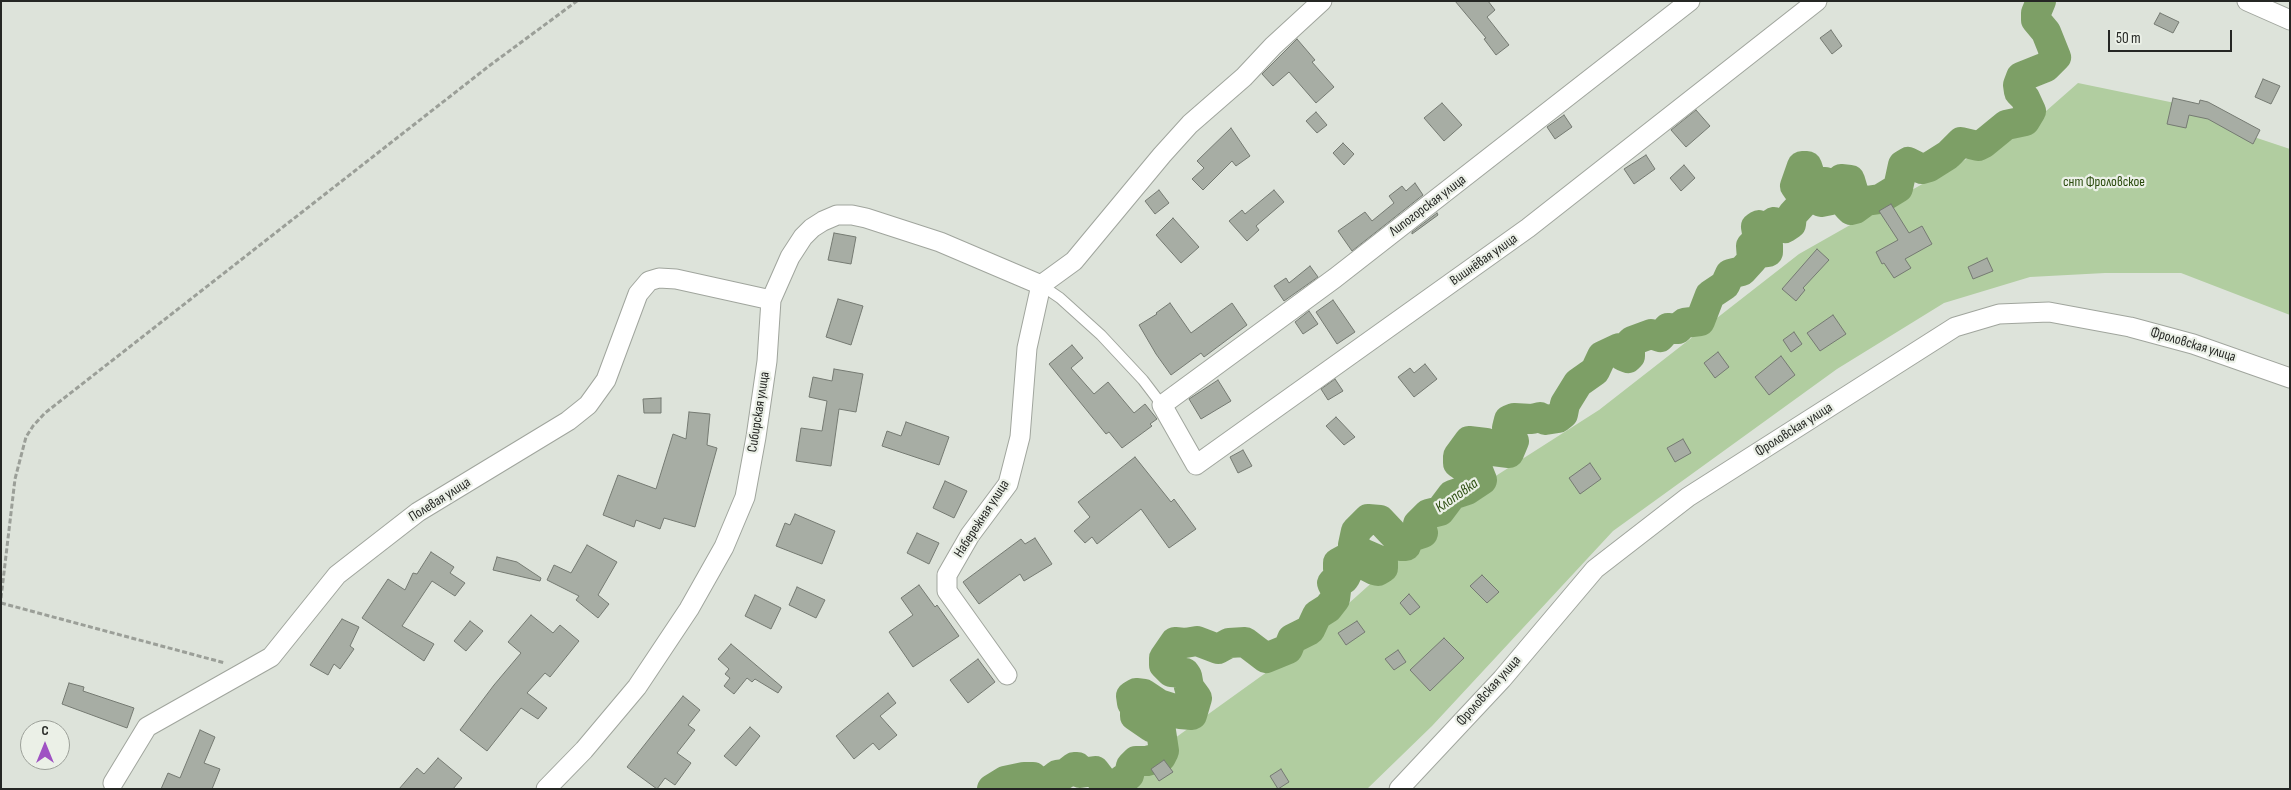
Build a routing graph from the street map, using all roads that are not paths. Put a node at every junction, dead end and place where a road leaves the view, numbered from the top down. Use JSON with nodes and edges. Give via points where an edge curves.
{"nodes":[{"id":1,"x":1322,"y":1,"type":"edge"},
{"id":2,"x":1690,"y":1,"type":"edge"},
{"id":3,"x":1817,"y":1,"type":"edge"},
{"id":4,"x":2247,"y":1,"type":"edge"},
{"id":5,"x":2290,"y":20,"type":"edge"},
{"id":6,"x":1040,"y":285,"type":"junction"},
{"id":7,"x":771,"y":300,"type":"junction"},
{"id":8,"x":2290,"y":378,"type":"edge"},
{"id":9,"x":1162,"y":406,"type":"junction"},
{"id":10,"x":1007,"y":675,"type":"dead end"},
{"id":11,"x":114,"y":783,"type":"edge"},
{"id":12,"x":546,"y":789,"type":"edge"},
{"id":13,"x":1399,"y":789,"type":"edge"}],
"edges":[{"from":1,"to":6,"type":"street","via":[[1190,124],[1074,261]]},
{"from":2,"to":9,"type":"street","name":"Липогорская улица","via":[[1335,278]]},
{"from":3,"to":9,"type":"street","name":"Вишнёвая улица","via":[[1528,228],[1196,465]]},
{"from":4,"to":5,"type":"street"},
{"from":6,"to":7,"type":"street","name":"Сибирская улица","via":[[940,242],[852,215],[822,221],[803,238],[790,257]]},
{"from":6,"to":9,"type":"lane","via":[[1060,298],[1101,335],[1143,380]]},
{"from":6,"to":10,"type":"street","name":"Набережная улица","via":[[1027,348],[1020,437],[1008,484],[970,536],[947,575],[947,591]]},
{"from":7,"to":11,"type":"street","name":"Полевая улица","via":[[676,279],[659,278],[642,286],[606,380],[588,405],[568,422],[418,512],[336,575],[272,657],[147,727]]},
{"from":7,"to":12,"type":"street","name":"Сибирская улица","via":[[767,361],[745,497],[724,547],[689,609],[637,687]]},
{"from":8,"to":13,"type":"street","name":"Фроловская улица","via":[[2193,344],[2130,327],[2049,312],[1999,314],[1955,327],[1688,497],[1594,569],[1502,679]]}]}
